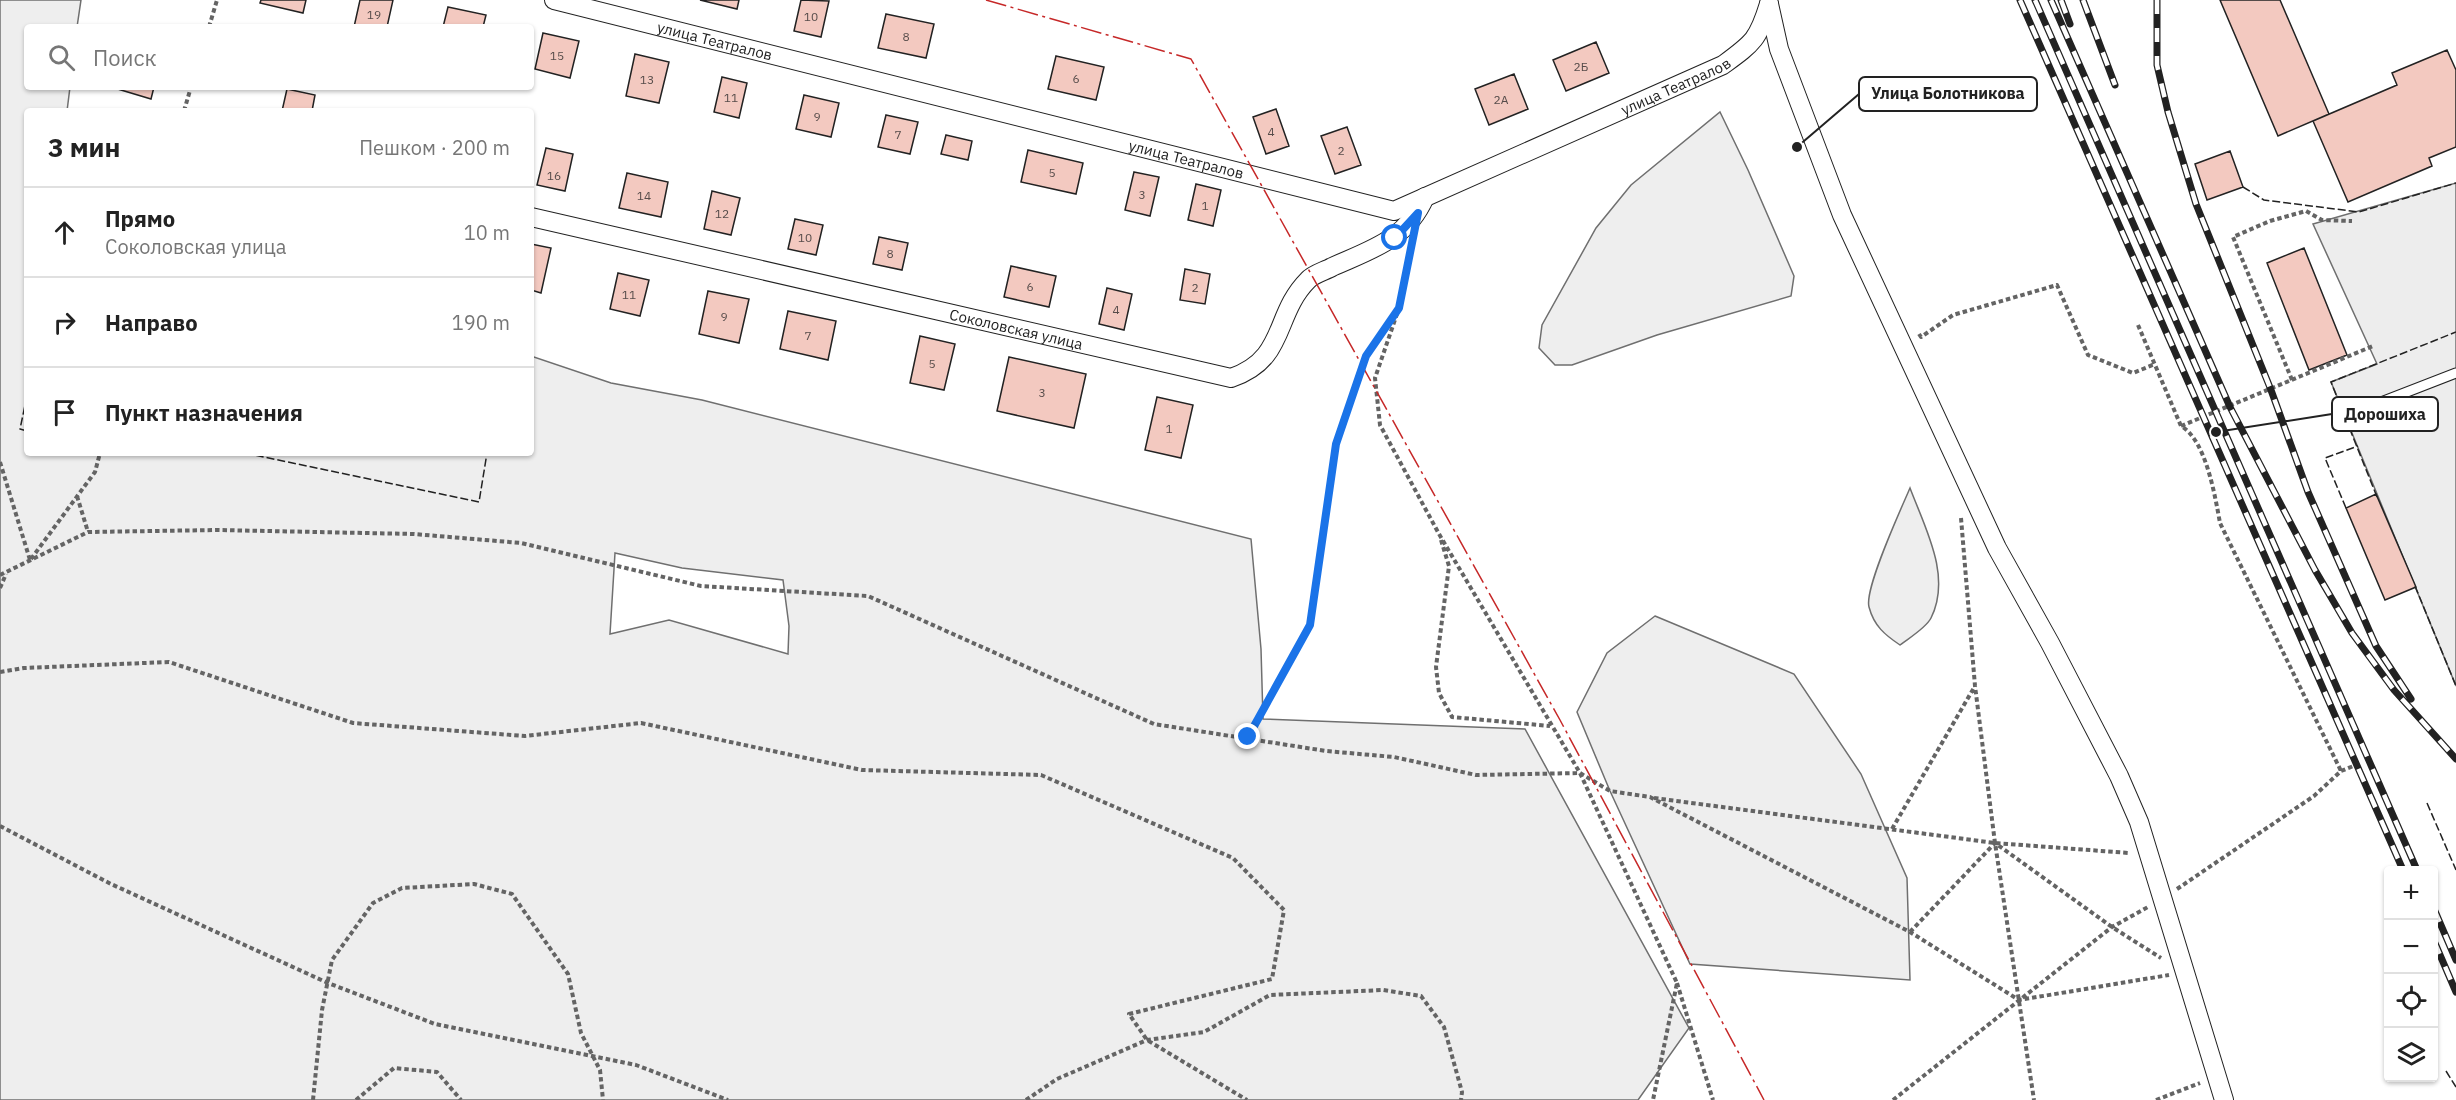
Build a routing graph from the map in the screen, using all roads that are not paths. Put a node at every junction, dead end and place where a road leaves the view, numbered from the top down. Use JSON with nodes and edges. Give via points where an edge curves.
{"nodes":[{"id":1,"x":554,"y":0,"type":"edge"},
{"id":2,"x":1769,"y":2,"type":"edge"},
{"id":3,"x":1425,"y":197,"type":"junction"},
{"id":4,"x":534,"y":218,"type":"edge"},
{"id":5,"x":2456,"y":373,"type":"edge"},
{"id":6,"x":2376,"y":404,"type":"dead end"},
{"id":7,"x":2224,"y":1100,"type":"edge"}],
"edges":[{"from":1,"to":3,"type":"street","name":"улица Театралов","via":[[1394,211]]},
{"from":2,"to":3,"type":"street","name":"улица Театралов","via":[[1760,33],[1750,46],[1723,65]]},
{"from":2,"to":7,"type":"street","via":[[1779,49],[1842,215],[1997,548],[2119,776],[2139,822]]},
{"from":3,"to":4,"type":"street","name":"Соколовская улица","via":[[1418,213],[1395,238],[1309,278],[1295,297],[1269,353],[1250,372],[1231,378]]},
{"from":5,"to":6,"type":"lane"}]}
